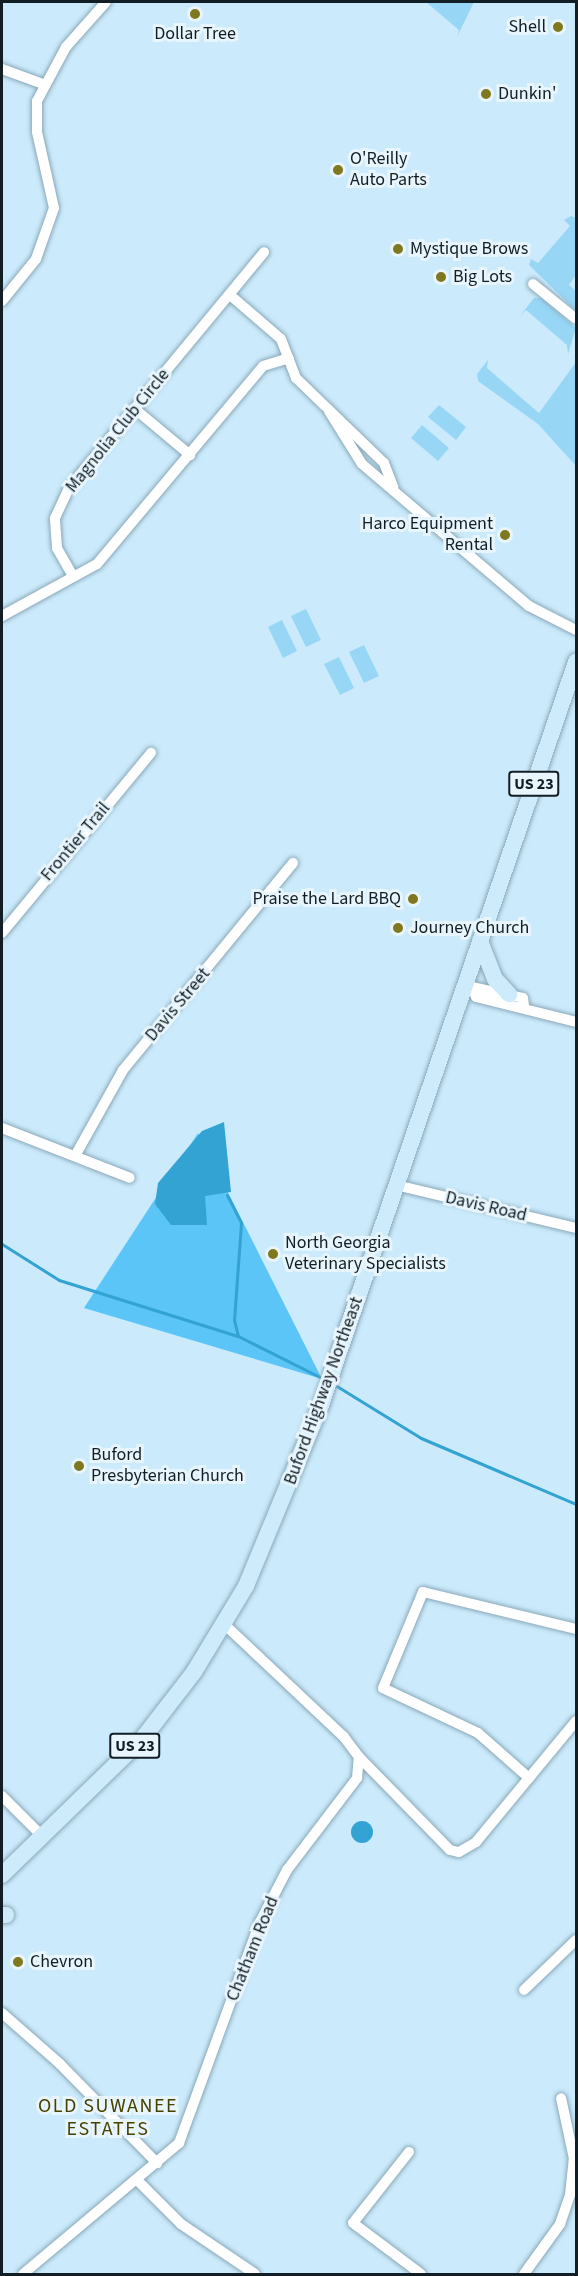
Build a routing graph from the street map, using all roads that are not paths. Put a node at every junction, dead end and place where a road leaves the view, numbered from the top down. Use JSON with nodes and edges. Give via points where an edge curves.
{"nodes":[{"id":1,"x":106,"y":2,"type":"edge"},
{"id":2,"x":2,"y":69,"type":"edge"},
{"id":3,"x":43,"y":84,"type":"junction"},
{"id":4,"x":264,"y":252,"type":"dead end"},
{"id":5,"x":533,"y":284,"type":"dead end"},
{"id":6,"x":230,"y":295,"type":"junction"},
{"id":7,"x":2,"y":300,"type":"edge"},
{"id":8,"x":576,"y":319,"type":"edge"},
{"id":9,"x":289,"y":358,"type":"junction"},
{"id":10,"x":135,"y":409,"type":"junction"},
{"id":11,"x":329,"y":411,"type":"junction"},
{"id":12,"x":365,"y":442,"type":"junction"},
{"id":13,"x":353,"y":451,"type":"junction"},
{"id":14,"x":190,"y":455,"type":"junction"},
{"id":15,"x":394,"y":488,"type":"junction"},
{"id":16,"x":73,"y":576,"type":"junction"},
{"id":17,"x":2,"y":616,"type":"edge"},
{"id":18,"x":576,"y":630,"type":"edge"},
{"id":19,"x":576,"y":662,"type":"edge"},
{"id":20,"x":151,"y":753,"type":"dead end"},
{"id":21,"x":293,"y":863,"type":"dead end"},
{"id":22,"x":2,"y":933,"type":"edge"},
{"id":23,"x":480,"y":941,"type":"junction"},
{"id":24,"x":469,"y":986,"type":"junction"},
{"id":25,"x":509,"y":994,"type":"junction"},
{"id":26,"x":524,"y":1005,"type":"junction"},
{"id":27,"x":576,"y":1022,"type":"edge"},
{"id":28,"x":2,"y":1128,"type":"edge"},
{"id":29,"x":75,"y":1156,"type":"junction"},
{"id":30,"x":130,"y":1178,"type":"dead end"},
{"id":31,"x":396,"y":1185,"type":"junction"},
{"id":32,"x":576,"y":1228,"type":"edge"},
{"id":33,"x":224,"y":1624,"type":"junction"},
{"id":34,"x":576,"y":1629,"type":"edge"},
{"id":35,"x":576,"y":1721,"type":"edge"},
{"id":36,"x":359,"y":1757,"type":"junction"},
{"id":37,"x":529,"y":1778,"type":"junction"},
{"id":38,"x":2,"y":1796,"type":"edge"},
{"id":39,"x":43,"y":1837,"type":"junction"},
{"id":40,"x":2,"y":1875,"type":"edge"},
{"id":41,"x":576,"y":1940,"type":"edge"},
{"id":42,"x":524,"y":1990,"type":"dead end"},
{"id":43,"x":2,"y":2013,"type":"edge"},
{"id":44,"x":561,"y":2098,"type":"dead end"},
{"id":45,"x":409,"y":2152,"type":"dead end"},
{"id":46,"x":575,"y":2159,"type":"edge"},
{"id":47,"x":157,"y":2163,"type":"junction"},
{"id":48,"x":138,"y":2181,"type":"junction"},
{"id":49,"x":23,"y":2274,"type":"edge"},
{"id":50,"x":255,"y":2274,"type":"edge"},
{"id":51,"x":421,"y":2274,"type":"edge"},
{"id":52,"x":524,"y":2274,"type":"edge"}],
"edges":[{"from":1,"to":3,"type":"street"},
{"from":2,"to":3,"type":"street"},
{"from":3,"to":7,"type":"street","via":[[38,132],[51,182],[52,219],[36,259]]},
{"from":4,"to":6,"type":"street","name":"Magnolia Club Circle"},
{"from":5,"to":8,"type":"street"},
{"from":6,"to":9,"type":"street","via":[[281,339]]},
{"from":6,"to":10,"type":"street","name":"Magnolia Club Circle"},
{"from":9,"to":11,"type":"street","via":[[296,378]]},
{"from":9,"to":14,"type":"street","via":[[263,366]]},
{"from":10,"to":14,"type":"street"},
{"from":10,"to":16,"type":"street","name":"Magnolia Club Circle","via":[[69,488],[55,518],[57,548]]},
{"from":11,"to":12,"type":"street"},
{"from":11,"to":13,"type":"street"},
{"from":12,"to":13,"type":"street"},
{"from":12,"to":15,"type":"street","via":[[384,463]]},
{"from":13,"to":15,"type":"street"},
{"from":14,"to":16,"type":"street","via":[[97,564]]},
{"from":15,"to":18,"type":"street","via":[[529,606]]},
{"from":16,"to":17,"type":"street"},
{"from":19,"to":23,"type":"main road","name":"Buford Highway Northeast","number":"US 23"},
{"from":20,"to":22,"type":"street","name":"Frontier Trail"},
{"from":21,"to":29,"type":"street","name":"Davis Street","via":[[123,1070]]},
{"from":23,"to":24,"type":"main road","name":"Buford Highway Northeast","number":"US 23"},
{"from":23,"to":25,"type":"main road","via":[[495,979]]},
{"from":24,"to":25,"type":"street"},
{"from":24,"to":26,"type":"street","via":[[476,997],[517,1010]]},
{"from":24,"to":31,"type":"main road","name":"Buford Highway Northeast","number":"US 23"},
{"from":25,"to":26,"type":"street","via":[[523,998]]},
{"from":26,"to":27,"type":"street"},
{"from":28,"to":29,"type":"street"},
{"from":29,"to":30,"type":"street"},
{"from":31,"to":32,"type":"street","name":"Davis Road"},
{"from":31,"to":33,"type":"main road","name":"Buford Highway Northeast","number":"US 23","via":[[287,1496]]},
{"from":33,"to":36,"type":"street","via":[[308,1700]]},
{"from":33,"to":39,"type":"main road","name":"Buford Highway Northeast","number":"US 23","via":[[143,1738]]},
{"from":34,"to":37,"type":"street","via":[[423,1592],[383,1688],[478,1732]]},
{"from":35,"to":37,"type":"street"},
{"from":36,"to":37,"type":"street","via":[[450,1850],[459,1852],[476,1842]]},
{"from":36,"to":47,"type":"street","name":"Chatham Road","via":[[357,1778],[287,1870],[260,1922],[186,2130]]},
{"from":38,"to":39,"type":"street"},
{"from":39,"to":40,"type":"main road","name":"Buford Highway Northeast","number":"US 23"},
{"from":41,"to":42,"type":"street"},
{"from":43,"to":47,"type":"street","via":[[60,2064]]},
{"from":44,"to":46,"type":"street"},
{"from":45,"to":51,"type":"street","via":[[353,2223]]},
{"from":46,"to":52,"type":"street","via":[[560,2224]]},
{"from":47,"to":48,"type":"street","name":"Chatham Road"},
{"from":48,"to":49,"type":"street","name":"Chatham Road"},
{"from":48,"to":50,"type":"street","via":[[181,2224]]}]}
